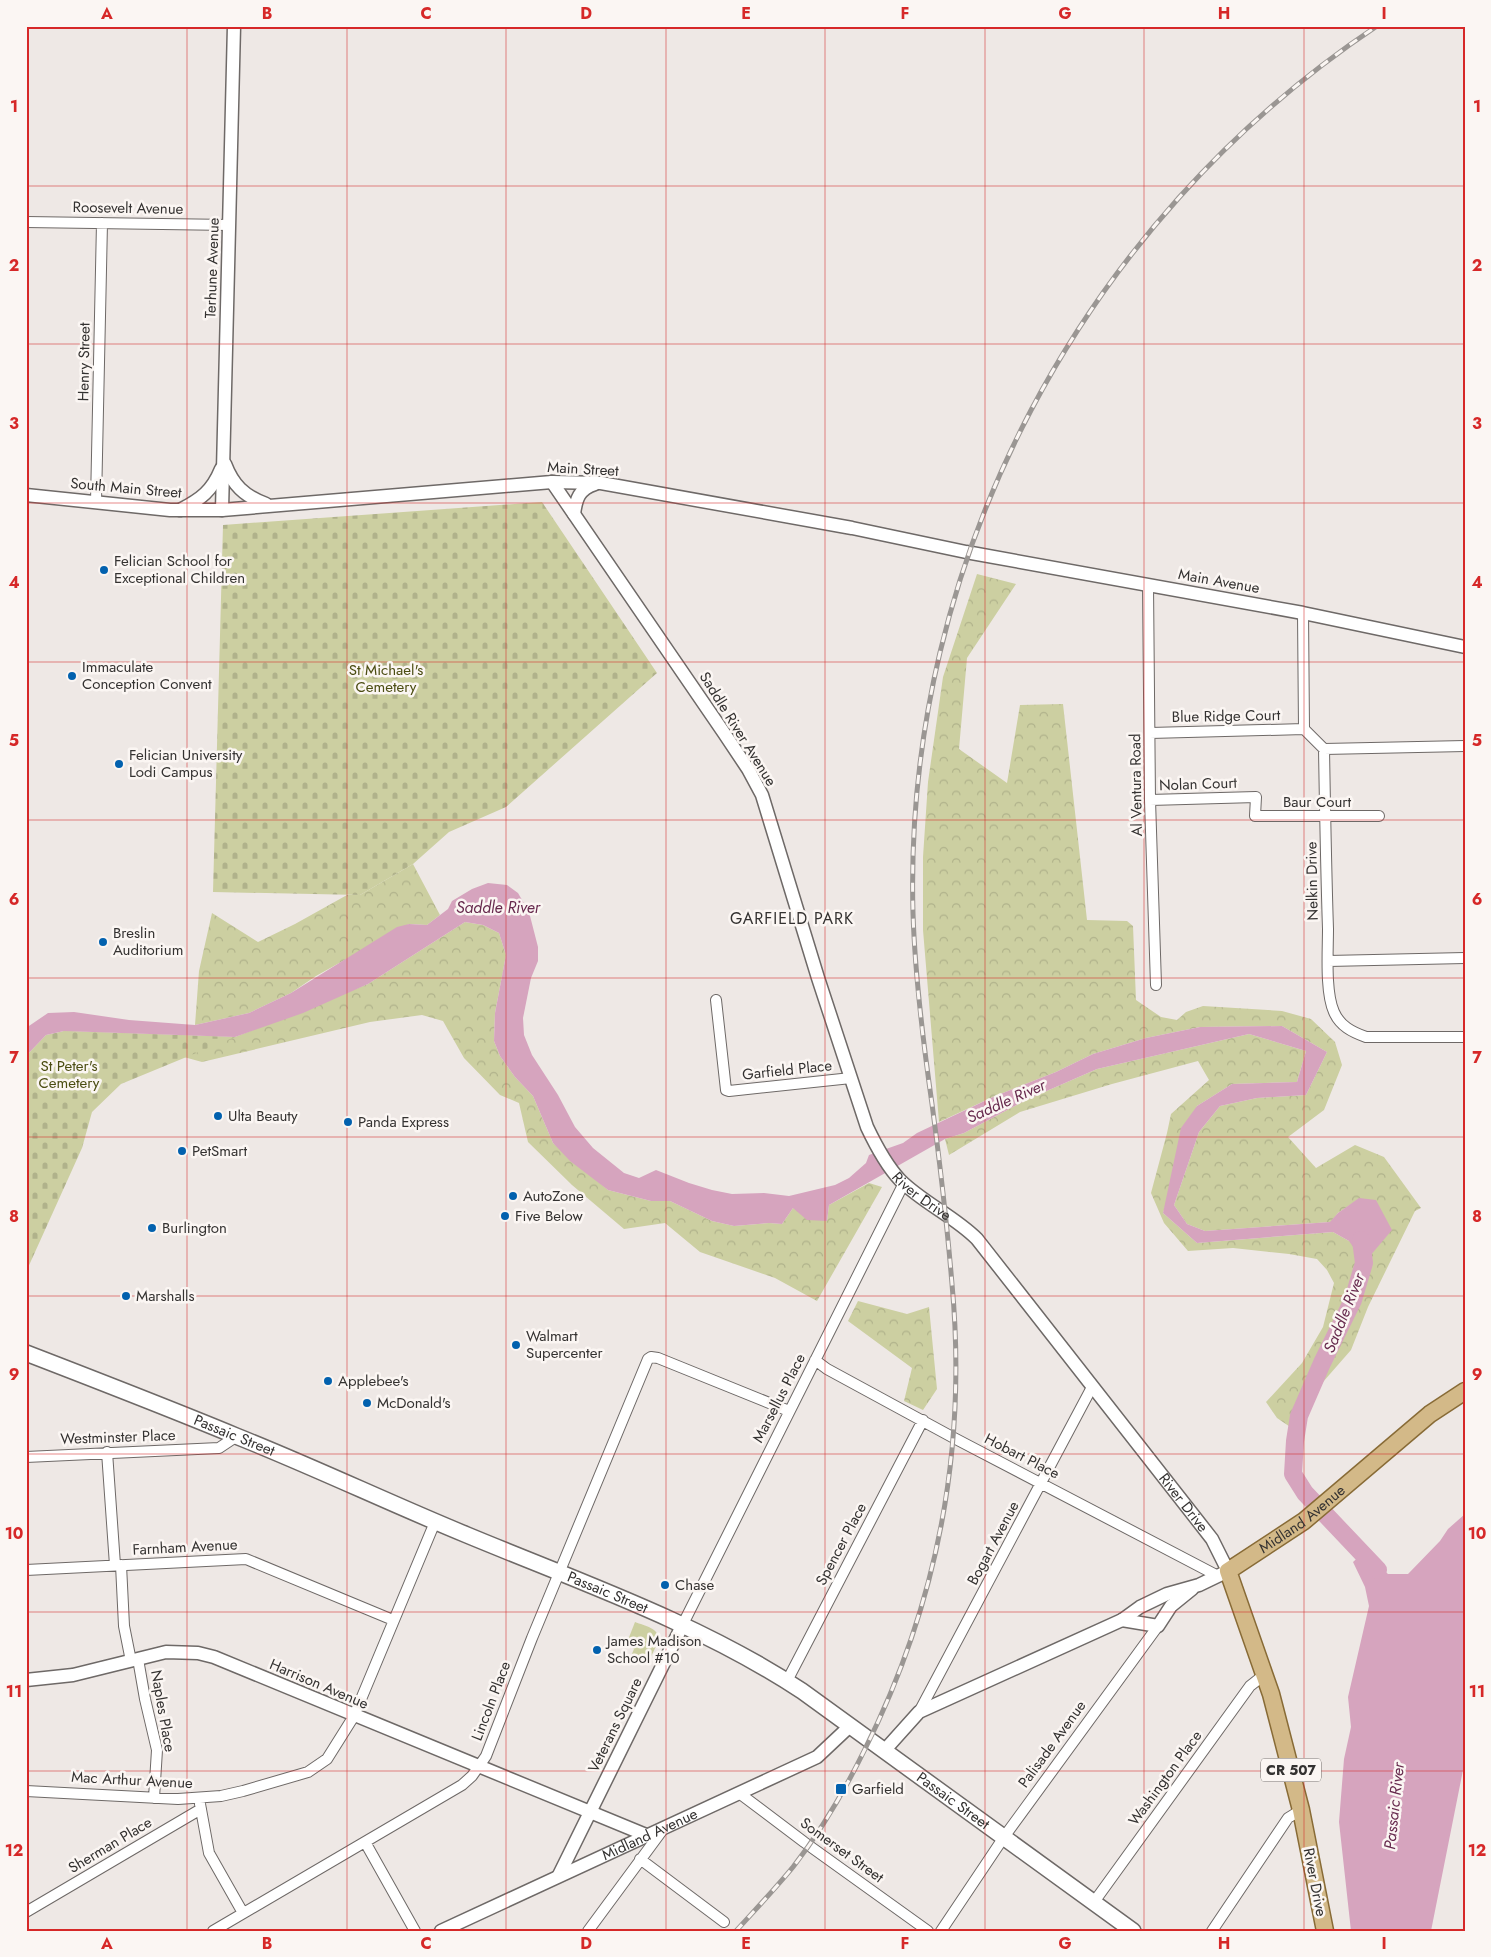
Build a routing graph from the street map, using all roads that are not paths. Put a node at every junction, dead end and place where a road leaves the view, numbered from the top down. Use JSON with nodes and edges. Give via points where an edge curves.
{"nodes":[{"id":1,"x":234,"y":26,"type":"edge"},
{"id":2,"x":26,"y":222,"type":"edge"},
{"id":3,"x":102,"y":223,"type":"junction"},
{"id":4,"x":230,"y":225,"type":"junction"},
{"id":5,"x":224,"y":462,"type":"junction"},
{"id":6,"x":552,"y":482,"type":"junction"},
{"id":7,"x":601,"y":483,"type":"junction"},
{"id":8,"x":26,"y":494,"type":"edge"},
{"id":9,"x":96,"y":502,"type":"junction"},
{"id":10,"x":270,"y":505,"type":"junction"},
{"id":11,"x":179,"y":510,"type":"junction"},
{"id":12,"x":222,"y":510,"type":"junction"},
{"id":13,"x":574,"y":514,"type":"junction"},
{"id":14,"x":966,"y":552,"type":"joint"},
{"id":15,"x":1148,"y":585,"type":"junction"},
{"id":16,"x":1303,"y":613,"type":"junction"},
{"id":17,"x":1465,"y":647,"type":"edge"},
{"id":18,"x":1304,"y":730,"type":"junction"},
{"id":19,"x":1150,"y":733,"type":"junction"},
{"id":20,"x":1465,"y":746,"type":"edge"},
{"id":21,"x":1324,"y":749,"type":"junction"},
{"id":22,"x":1150,"y":800,"type":"junction"},
{"id":23,"x":1255,"y":816,"type":"joint"},
{"id":24,"x":1379,"y":816,"type":"dead end"},
{"id":25,"x":1325,"y":818,"type":"junction"},
{"id":26,"x":1465,"y":958,"type":"edge"},
{"id":27,"x":1328,"y":961,"type":"junction"},
{"id":28,"x":1156,"y":985,"type":"dead end"},
{"id":29,"x":716,"y":1000,"type":"dead end"},
{"id":30,"x":1465,"y":1038,"type":"edge"},
{"id":31,"x":851,"y":1078,"type":"junction"},
{"id":32,"x":886,"y":1162,"type":"joint"},
{"id":33,"x":901,"y":1181,"type":"junction"},
{"id":34,"x":26,"y":1353,"type":"edge"},
{"id":35,"x":815,"y":1360,"type":"junction"},
{"id":36,"x":1092,"y":1387,"type":"junction"},
{"id":37,"x":1465,"y":1391,"type":"edge"},
{"id":38,"x":789,"y":1411,"type":"junction"},
{"id":39,"x":923,"y":1420,"type":"junction"},
{"id":40,"x":237,"y":1436,"type":"junction"},
{"id":41,"x":106,"y":1452,"type":"junction"},
{"id":42,"x":26,"y":1457,"type":"edge"},
{"id":43,"x":1042,"y":1483,"type":"junction"},
{"id":44,"x":435,"y":1522,"type":"junction"},
{"id":45,"x":118,"y":1565,"type":"junction"},
{"id":46,"x":26,"y":1570,"type":"edge"},
{"id":47,"x":559,"y":1573,"type":"junction"},
{"id":48,"x":1223,"y":1573,"type":"junction"},
{"id":49,"x":1199,"y":1585,"type":"junction"},
{"id":50,"x":393,"y":1620,"type":"junction"},
{"id":51,"x":1122,"y":1620,"type":"junction"},
{"id":52,"x":682,"y":1626,"type":"junction"},
{"id":53,"x":1158,"y":1626,"type":"junction"},
{"id":54,"x":134,"y":1660,"type":"junction"},
{"id":55,"x":1264,"y":1675,"type":"junction"},
{"id":56,"x":26,"y":1680,"type":"edge"},
{"id":57,"x":787,"y":1681,"type":"junction"},
{"id":58,"x":919,"y":1712,"type":"junction"},
{"id":59,"x":354,"y":1716,"type":"junction"},
{"id":60,"x":850,"y":1726,"type":"junction"},
{"id":61,"x":884,"y":1751,"type":"junction"},
{"id":62,"x":480,"y":1767,"type":"junction"},
{"id":63,"x":26,"y":1791,"type":"edge"},
{"id":64,"x":739,"y":1792,"type":"junction"},
{"id":65,"x":154,"y":1798,"type":"junction"},
{"id":66,"x":200,"y":1804,"type":"junction"},
{"id":67,"x":1301,"y":1810,"type":"junction"},
{"id":68,"x":589,"y":1812,"type":"junction"},
{"id":69,"x":664,"y":1827,"type":"junction"},
{"id":70,"x":646,"y":1836,"type":"junction"},
{"id":71,"x":1004,"y":1837,"type":"junction"},
{"id":72,"x":364,"y":1842,"type":"junction"},
{"id":73,"x":640,"y":1859,"type":"junction"},
{"id":74,"x":559,"y":1875,"type":"junction"},
{"id":75,"x":1094,"y":1902,"type":"junction"},
{"id":76,"x":26,"y":1905,"type":"edge"},
{"id":77,"x":38,"y":1905,"type":"junction"},
{"id":78,"x":26,"y":1912,"type":"edge"},
{"id":79,"x":243,"y":1913,"type":"junction"},
{"id":80,"x":724,"y":1922,"type":"dead end"},
{"id":81,"x":213,"y":1931,"type":"edge"},
{"id":82,"x":415,"y":1931,"type":"edge"},
{"id":83,"x":441,"y":1931,"type":"edge"},
{"id":84,"x":588,"y":1931,"type":"edge"},
{"id":85,"x":928,"y":1931,"type":"edge"},
{"id":86,"x":941,"y":1931,"type":"edge"},
{"id":87,"x":1133,"y":1931,"type":"edge"},
{"id":88,"x":1212,"y":1931,"type":"edge"},
{"id":89,"x":1325,"y":1931,"type":"edge"}],
"edges":[{"from":1,"to":4,"type":"street","name":"Terhune Avenue"},
{"from":2,"to":3,"type":"street","name":"Roosevelt Avenue"},
{"from":3,"to":4,"type":"street","name":"Roosevelt Avenue"},
{"from":3,"to":9,"type":"street","name":"Henry Street"},
{"from":4,"to":5,"type":"street","name":"Terhune Avenue"},
{"from":5,"to":10,"type":"street","via":[[242,492]]},
{"from":5,"to":11,"type":"street","via":[[215,483],[206,493]]},
{"from":5,"to":12,"type":"street","name":"Terhune Avenue"},
{"from":6,"to":7,"type":"street","name":"Main Street"},
{"from":6,"to":10,"type":"street","name":"Main Street"},
{"from":6,"to":13,"type":"street","name":"Saddle River Avenue"},
{"from":7,"to":13,"type":"street","via":[[586,487],[578,496]]},
{"from":7,"to":14,"type":"street","name":"Main Street"},
{"from":8,"to":9,"type":"street","name":"South Main Street"},
{"from":9,"to":11,"type":"street","name":"South Main Street"},
{"from":10,"to":12,"type":"street","name":"Main Street"},
{"from":11,"to":12,"type":"street","name":"South Main Street"},
{"from":13,"to":31,"type":"street","name":"Saddle River Avenue","via":[[748,768],[762,795]]},
{"from":14,"to":15,"type":"street","name":"Main Avenue"},
{"from":15,"to":16,"type":"street","name":"Main Avenue"},
{"from":15,"to":19,"type":"street","name":"Al Ventura Road"},
{"from":16,"to":17,"type":"street","name":"Main Avenue"},
{"from":16,"to":18,"type":"street"},
{"from":18,"to":19,"type":"street","name":"Blue Ridge Court"},
{"from":18,"to":21,"type":"street"},
{"from":19,"to":22,"type":"street","name":"Al Ventura Road"},
{"from":20,"to":21,"type":"street"},
{"from":21,"to":25,"type":"street","name":"Nelkin Drive"},
{"from":22,"to":23,"type":"street","name":"Nolan Court","via":[[1256,797]]},
{"from":22,"to":28,"type":"street","name":"Al Ventura Road"},
{"from":23,"to":25,"type":"street","name":"Baur Court"},
{"from":24,"to":25,"type":"street","name":"Baur Court"},
{"from":25,"to":27,"type":"street","name":"Nelkin Drive"},
{"from":26,"to":27,"type":"street"},
{"from":27,"to":30,"type":"street","name":"Nelkin Drive","via":[[1330,1002],[1341,1024],[1351,1031],[1366,1037]]},
{"from":29,"to":31,"type":"street","name":"Garfield Place","via":[[726,1090]]},
{"from":31,"to":32,"type":"street","name":"Saddle River Avenue","via":[[867,1127]]},
{"from":32,"to":33,"type":"street","name":"River Drive"},
{"from":33,"to":35,"type":"street","name":"Marsellus Place"},
{"from":33,"to":36,"type":"street","name":"River Drive","via":[[977,1239]]},
{"from":34,"to":40,"type":"main road","name":"Passaic Street"},
{"from":35,"to":38,"type":"street","name":"Marsellus Place"},
{"from":35,"to":39,"type":"street","name":"Hobart Place"},
{"from":36,"to":43,"type":"street","name":"Bogart Avenue"},
{"from":36,"to":48,"type":"street","name":"River Drive","via":[[1212,1539]]},
{"from":37,"to":48,"type":"main road","name":"Midland Avenue","via":[[1430,1414],[1312,1515]]},
{"from":38,"to":47,"type":"street","name":"Lincoln Place","via":[[651,1357]]},
{"from":38,"to":52,"type":"street","name":"Marsellus Place"},
{"from":39,"to":43,"type":"street","name":"Hobart Place"},
{"from":39,"to":57,"type":"street","name":"Spencer Place"},
{"from":40,"to":41,"type":"street","name":"Westminster Place","via":[[219,1448]]},
{"from":40,"to":44,"type":"main road","name":"Passaic Street"},
{"from":41,"to":42,"type":"street","name":"Westminster Place"},
{"from":41,"to":45,"type":"street","name":"Naples Place"},
{"from":43,"to":48,"type":"street","name":"Hobart Place"},
{"from":43,"to":58,"type":"street","name":"Bogart Avenue"},
{"from":44,"to":47,"type":"main road","name":"Passaic Street"},
{"from":44,"to":50,"type":"street","name":"Mac Arthur Avenue"},
{"from":45,"to":46,"type":"street","name":"Farnham Avenue"},
{"from":45,"to":50,"type":"street","name":"Farnham Avenue","via":[[246,1559]]},
{"from":45,"to":54,"type":"street","name":"Naples Place","via":[[124,1626]]},
{"from":47,"to":52,"type":"main road","name":"Passaic Street"},
{"from":47,"to":62,"type":"street","name":"Lincoln Place"},
{"from":48,"to":49,"type":"street","name":"Midland Avenue"},
{"from":48,"to":55,"type":"main road","name":"River Drive","number":"CR 507"},
{"from":49,"to":51,"type":"street","name":"Midland Avenue","via":[[1160,1597]]},
{"from":49,"to":53,"type":"street","name":"Palisade Avenue","via":[[1172,1606]]},
{"from":50,"to":59,"type":"street","name":"Mac Arthur Avenue"},
{"from":51,"to":53,"type":"street"},
{"from":51,"to":58,"type":"street","name":"Midland Avenue"},
{"from":52,"to":57,"type":"main road","name":"Passaic Street"},
{"from":52,"to":68,"type":"street","name":"Veterans Square"},
{"from":53,"to":71,"type":"street","name":"Palisade Avenue"},
{"from":54,"to":56,"type":"street","name":"Harrison Avenue","via":[[73,1675]]},
{"from":54,"to":59,"type":"street","name":"Harrison Avenue","via":[[166,1652],[214,1657]]},
{"from":54,"to":65,"type":"street","name":"Naples Place","via":[[157,1750]]},
{"from":55,"to":67,"type":"main road","name":"River Drive","number":"CR 507"},
{"from":55,"to":75,"type":"street","name":"Washington Place","via":[[1250,1686]]},
{"from":57,"to":60,"type":"main road","name":"Passaic Street"},
{"from":58,"to":61,"type":"street","name":"Midland Avenue"},
{"from":59,"to":62,"type":"street","name":"Harrison Avenue"},
{"from":59,"to":66,"type":"street","name":"Mac Arthur Avenue","via":[[327,1759],[308,1772]]},
{"from":60,"to":61,"type":"main road","name":"Passaic Street"},
{"from":60,"to":64,"type":"street","name":"Midland Avenue","via":[[817,1757]]},
{"from":61,"to":71,"type":"main road","name":"Passaic Street"},
{"from":62,"to":68,"type":"street","name":"Harrison Avenue"},
{"from":62,"to":72,"type":"street","name":"Lincoln Place","via":[[462,1785]]},
{"from":63,"to":65,"type":"street","name":"Mac Arthur Avenue"},
{"from":64,"to":69,"type":"street","name":"Midland Avenue"},
{"from":64,"to":85,"type":"street","name":"Somerset Street"},
{"from":65,"to":66,"type":"street","name":"Mac Arthur Avenue"},
{"from":66,"to":77,"type":"street","name":"Sherman Place"},
{"from":66,"to":79,"type":"street","via":[[209,1853]]},
{"from":67,"to":88,"type":"street","via":[[1288,1818]]},
{"from":67,"to":89,"type":"main road","name":"River Drive","number":"CR 507"},
{"from":68,"to":70,"type":"street"},
{"from":68,"to":74,"type":"street","name":"Veterans Square"},
{"from":69,"to":70,"type":"street","name":"Midland Avenue"},
{"from":69,"to":73,"type":"street"},
{"from":70,"to":74,"type":"street","name":"Midland Avenue"},
{"from":71,"to":75,"type":"main road","name":"Passaic Street"},
{"from":71,"to":86,"type":"street","name":"Palisade Avenue"},
{"from":72,"to":79,"type":"street","name":"Lincoln Place"},
{"from":72,"to":82,"type":"street"},
{"from":73,"to":80,"type":"street"},
{"from":73,"to":84,"type":"street"},
{"from":74,"to":83,"type":"street","name":"Midland Avenue"},
{"from":75,"to":87,"type":"main road","name":"Passaic Street"},
{"from":76,"to":77,"type":"street"},
{"from":77,"to":78,"type":"street","name":"Sherman Place"},
{"from":79,"to":81,"type":"street","name":"Lincoln Place"}]}
